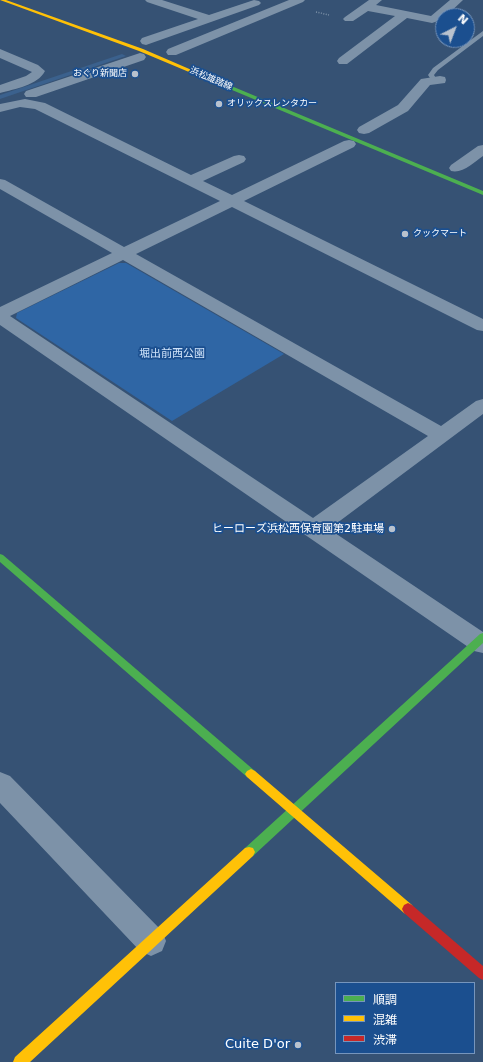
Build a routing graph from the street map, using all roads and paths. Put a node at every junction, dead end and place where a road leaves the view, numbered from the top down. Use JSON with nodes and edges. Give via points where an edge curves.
{"nodes":[{"id":1,"x":2,"y":0,"type":"edge"},
{"id":2,"x":151,"y":0,"type":"edge"},
{"id":3,"x":299,"y":0,"type":"edge"},
{"id":4,"x":376,"y":0,"type":"edge"},
{"id":5,"x":458,"y":0,"type":"edge"},
{"id":6,"x":255,"y":4,"type":"dead end"},
{"id":7,"x":366,"y":7,"type":"junction"},
{"id":8,"x":404,"y":15,"type":"junction"},
{"id":9,"x":209,"y":19,"type":"junction"},
{"id":10,"x":349,"y":19,"type":"dead end"},
{"id":11,"x":483,"y":33,"type":"edge"},
{"id":12,"x":141,"y":39,"type":"joint"},
{"id":13,"x":164,"y":48,"type":"junction"},
{"id":14,"x":0,"y":53,"type":"edge"},
{"id":15,"x":140,"y":57,"type":"dead end"},
{"id":16,"x":187,"y":58,"type":"dead end"},
{"id":17,"x":343,"y":61,"type":"dead end"},
{"id":18,"x":437,"y":80,"type":"joint"},
{"id":19,"x":0,"y":89,"type":"edge"},
{"id":20,"x":31,"y":94,"type":"dead end"},
{"id":21,"x":0,"y":108,"type":"edge"},
{"id":22,"x":360,"y":129,"type":"joint"},
{"id":23,"x":378,"y":136,"type":"dead end"},
{"id":24,"x":349,"y":144,"type":"dead end"},
{"id":25,"x":483,"y":149,"type":"edge"},
{"id":26,"x":239,"y":159,"type":"dead end"},
{"id":27,"x":457,"y":168,"type":"dead end"},
{"id":28,"x":191,"y":181,"type":"junction"},
{"id":29,"x":0,"y":183,"type":"edge"},
{"id":30,"x":483,"y":192,"type":"edge"},
{"id":31,"x":232,"y":201,"type":"junction"},
{"id":32,"x":124,"y":254,"type":"junction"},
{"id":33,"x":0,"y":314,"type":"edge"},
{"id":34,"x":0,"y":317,"type":"edge"},
{"id":35,"x":483,"y":326,"type":"edge"},
{"id":36,"x":483,"y":405,"type":"edge"},
{"id":37,"x":442,"y":435,"type":"junction"},
{"id":38,"x":314,"y":529,"type":"junction"},
{"id":39,"x":0,"y":557,"type":"edge"},
{"id":40,"x":482,"y":640,"type":"edge"},
{"id":41,"x":0,"y":784,"type":"edge"},
{"id":42,"x":294,"y":811,"type":"junction"},
{"id":43,"x":151,"y":941,"type":"junction"},
{"id":44,"x":483,"y":974,"type":"edge"},
{"id":45,"x":20,"y":1062,"type":"edge"}],
"edges":[{"from":1,"to":30,"type":"main road","name":"浜松雄踏線","via":[[141,50]]},
{"from":2,"to":9,"type":"street"},
{"from":3,"to":13,"type":"street"},
{"from":4,"to":7,"type":"street"},
{"from":5,"to":8,"type":"street","via":[[432,20]]},
{"from":6,"to":9,"type":"street"},
{"from":7,"to":8,"type":"street"},
{"from":7,"to":10,"type":"street"},
{"from":8,"to":17,"type":"street"},
{"from":9,"to":12,"type":"street"},
{"from":11,"to":18,"type":"lane","via":[[435,69],[431,75]]},
{"from":12,"to":13,"type":"main road","name":"浜松雄踏線"},
{"from":13,"to":16,"type":"main road","name":"浜松雄踏線"},
{"from":14,"to":19,"type":"street","via":[[39,71],[37,76],[31,79]]},
{"from":15,"to":20,"type":"street"},
{"from":18,"to":22,"type":"street","via":[[422,85],[402,108]]},
{"from":21,"to":28,"type":"street","via":[[22,102],[33,103]]},
{"from":22,"to":23,"type":"main road"},
{"from":24,"to":31,"type":"street"},
{"from":25,"to":27,"type":"street"},
{"from":26,"to":28,"type":"street"},
{"from":28,"to":31,"type":"street"},
{"from":29,"to":32,"type":"street"},
{"from":31,"to":32,"type":"street"},
{"from":31,"to":35,"type":"street"},
{"from":32,"to":33,"type":"street"},
{"from":32,"to":37,"type":"street"},
{"from":34,"to":38,"type":"street"},
{"from":36,"to":37,"type":"street"},
{"from":37,"to":38,"type":"street"},
{"from":38,"to":40,"type":"street"},
{"from":39,"to":42,"type":"main road"},
{"from":40,"to":42,"type":"main road"},
{"from":41,"to":43,"type":"street"},
{"from":42,"to":43,"type":"main road"},
{"from":42,"to":44,"type":"main road"},
{"from":43,"to":45,"type":"main road"}]}
